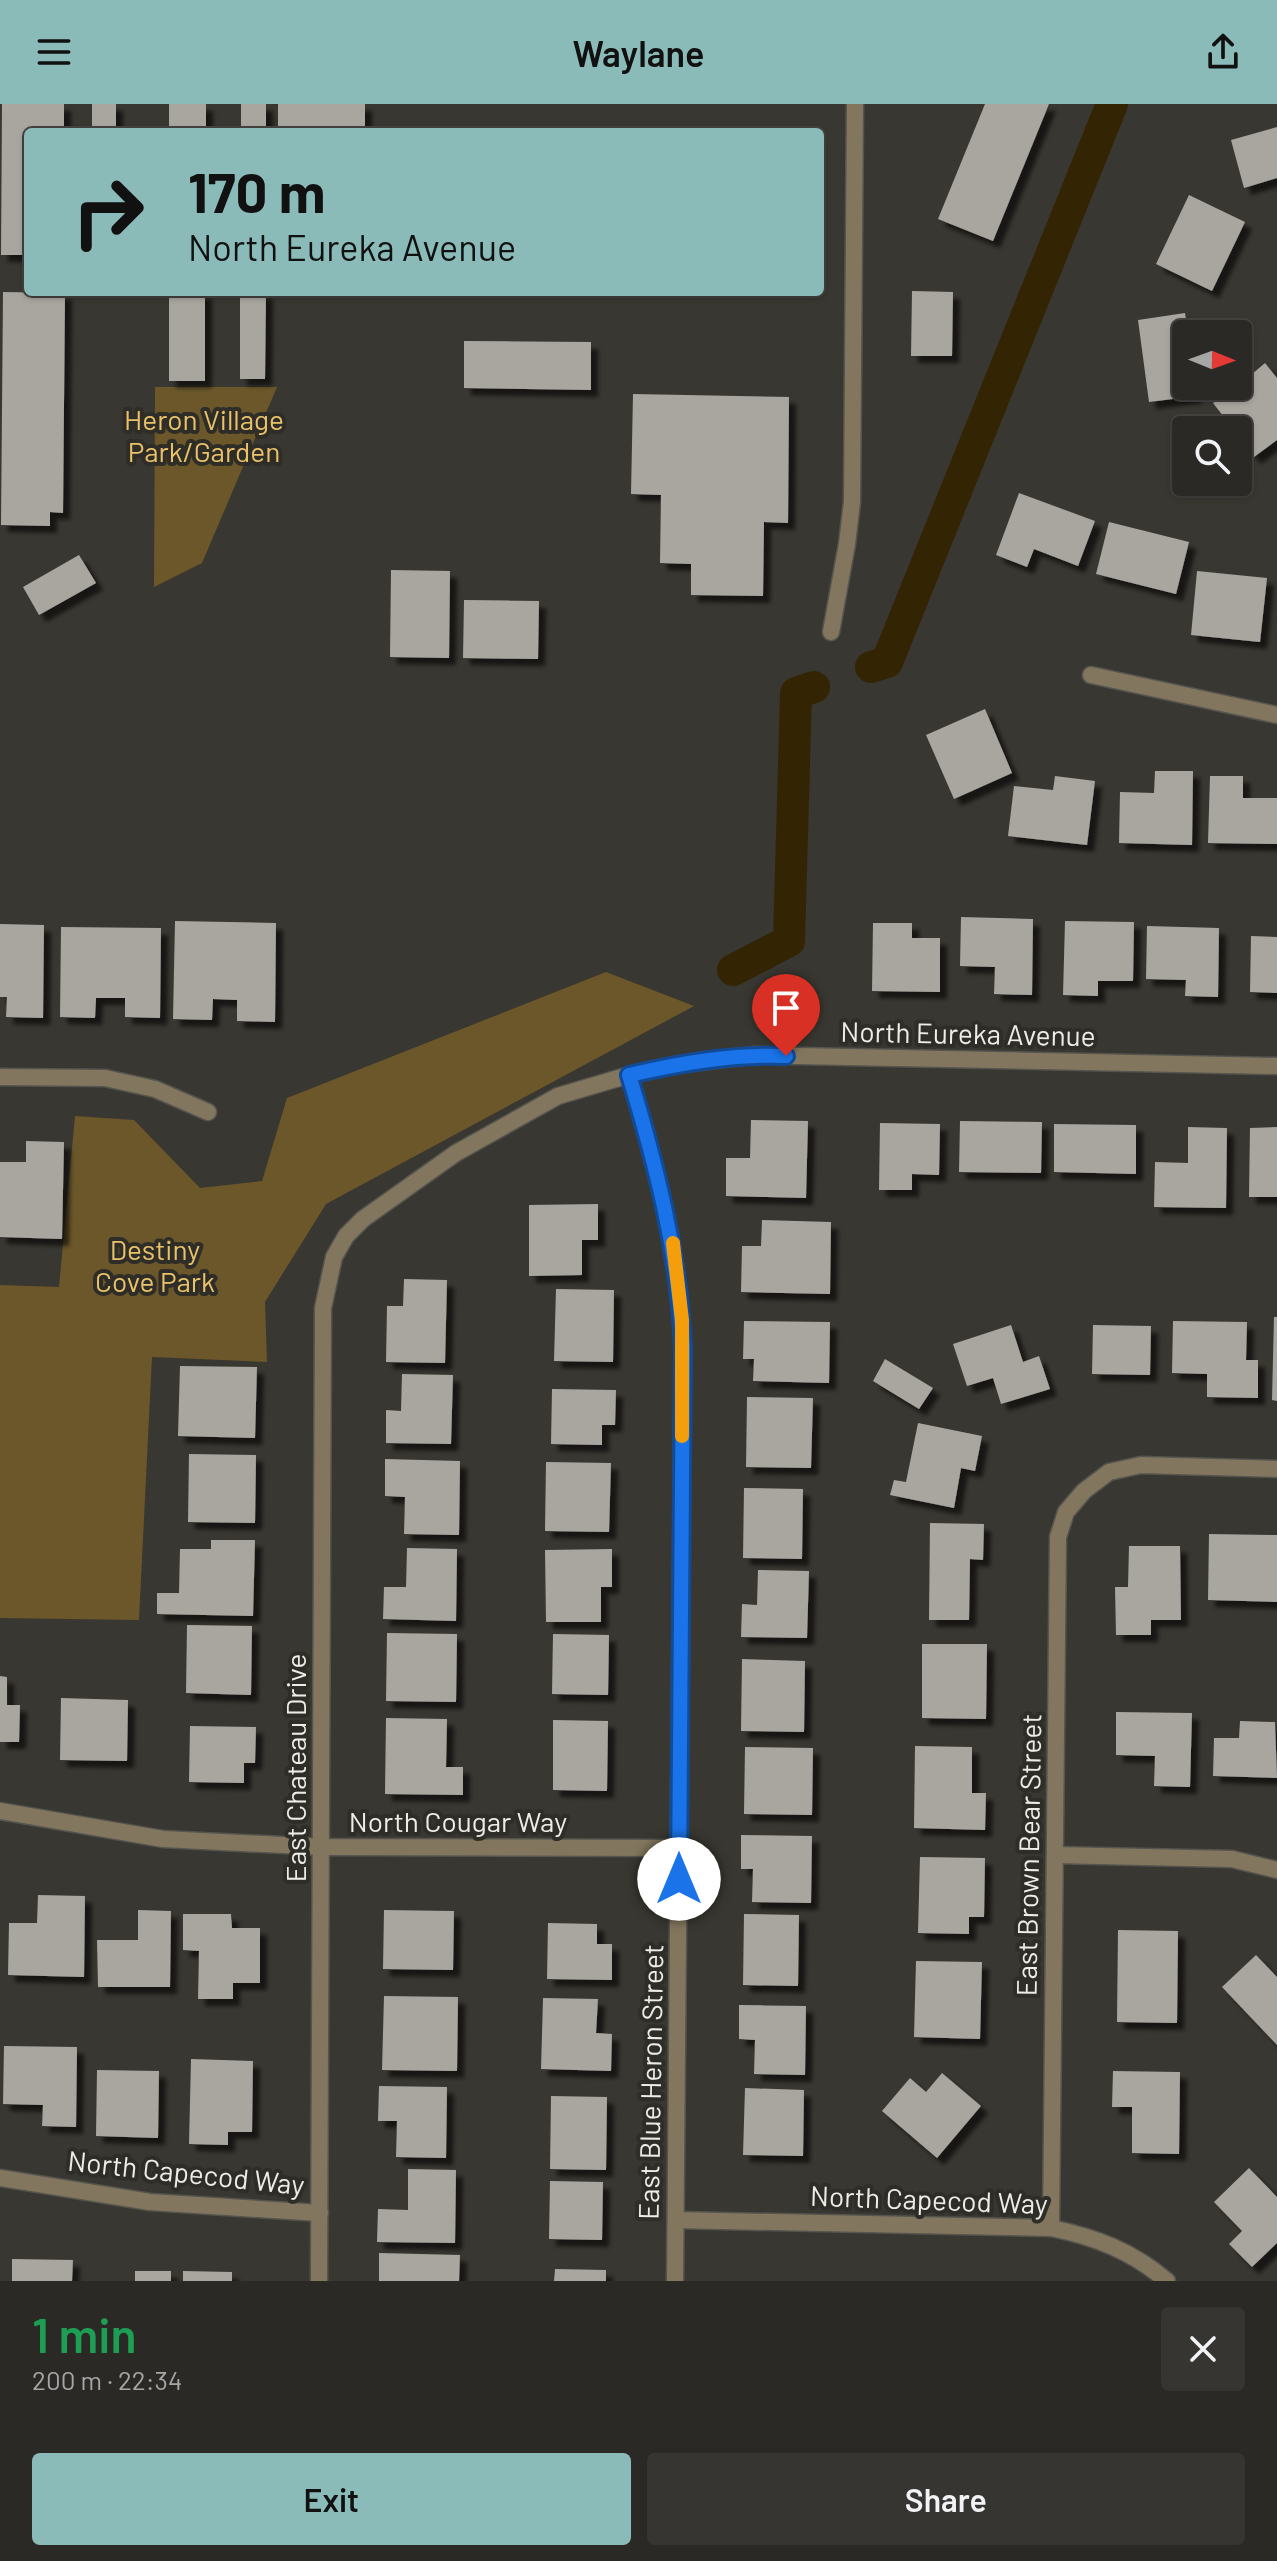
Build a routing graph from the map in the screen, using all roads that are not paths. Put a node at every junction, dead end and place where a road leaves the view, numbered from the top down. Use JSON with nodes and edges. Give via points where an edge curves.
{"nodes":[{"id":1,"x":858,"y":104,"type":"edge"},
{"id":2,"x":831,"y":632,"type":"dead end"},
{"id":3,"x":1091,"y":675,"type":"dead end"},
{"id":4,"x":1277,"y":715,"type":"edge"},
{"id":5,"x":1277,"y":1066,"type":"edge"},
{"id":6,"x":629,"y":1075,"type":"junction"},
{"id":7,"x":0,"y":1077,"type":"edge"},
{"id":8,"x":208,"y":1112,"type":"dead end"},
{"id":9,"x":334,"y":1257,"type":"joint"},
{"id":10,"x":1277,"y":1469,"type":"edge"},
{"id":11,"x":0,"y":1811,"type":"edge"},
{"id":12,"x":322,"y":1847,"type":"junction"},
{"id":13,"x":679,"y":1848,"type":"junction"},
{"id":14,"x":1055,"y":1855,"type":"junction"},
{"id":15,"x":1277,"y":1870,"type":"edge"},
{"id":16,"x":0,"y":2178,"type":"edge"},
{"id":17,"x":320,"y":2213,"type":"junction"},
{"id":18,"x":676,"y":2220,"type":"junction"},
{"id":19,"x":1051,"y":2228,"type":"junction"},
{"id":20,"x":319,"y":2281,"type":"edge"},
{"id":21,"x":675,"y":2281,"type":"edge"},
{"id":22,"x":1167,"y":2281,"type":"edge"}],
"edges":[{"from":1,"to":2,"type":"street","via":[[852,502]]},
{"from":3,"to":4,"type":"street"},
{"from":5,"to":6,"type":"street","name":"North Eureka Avenue","via":[[755,1055]]},
{"from":6,"to":9,"type":"street","name":"North Eureka Avenue","via":[[558,1096],[456,1153],[363,1219]]},
{"from":6,"to":13,"type":"street","name":"East Blue Heron Street","via":[[681,1292]]},
{"from":7,"to":8,"type":"street","via":[[105,1078],[155,1089]]},
{"from":9,"to":12,"type":"street","name":"East Chateau Drive","via":[[323,1308]]},
{"from":10,"to":14,"type":"street","name":"East Brown Bear Street","via":[[1141,1465],[1109,1472],[1066,1512],[1058,1537]]},
{"from":11,"to":12,"type":"street","name":"North Cougar Way","via":[[163,1839]]},
{"from":12,"to":13,"type":"street","name":"North Cougar Way"},
{"from":12,"to":17,"type":"street","name":"East Chateau Drive"},
{"from":13,"to":18,"type":"street","name":"East Blue Heron Street"},
{"from":14,"to":15,"type":"street","via":[[1232,1859]]},
{"from":14,"to":19,"type":"street","name":"East Brown Bear Street"},
{"from":16,"to":17,"type":"street","name":"North Capecod Way","via":[[150,2202]]},
{"from":17,"to":20,"type":"street","name":"East Chateau Drive"},
{"from":18,"to":19,"type":"street","name":"North Capecod Way"},
{"from":18,"to":21,"type":"street","name":"East Blue Heron Street"},
{"from":19,"to":22,"type":"street","name":"North Capecod Way","via":[[1120,2249]]}]}
